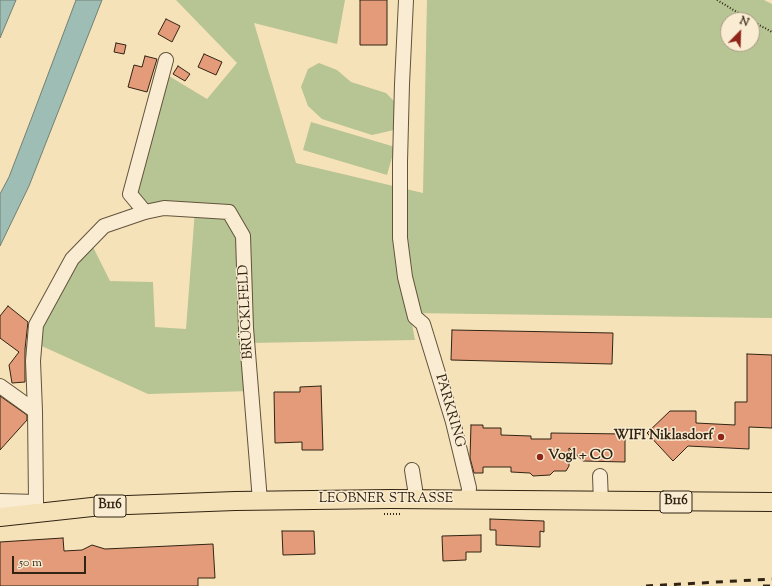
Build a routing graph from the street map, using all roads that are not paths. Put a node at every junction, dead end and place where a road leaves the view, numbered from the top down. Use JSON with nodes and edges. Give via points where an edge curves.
{"nodes":[{"id":1,"x":406,"y":0,"type":"edge"},
{"id":2,"x":166,"y":60,"type":"dead end"},
{"id":3,"x":144,"y":212,"type":"junction"},
{"id":4,"x":0,"y":386,"type":"edge"},
{"id":5,"x":36,"y":411,"type":"junction"},
{"id":6,"x":412,"y":470,"type":"dead end"},
{"id":7,"x":600,"y":476,"type":"dead end"},
{"id":8,"x":414,"y":500,"type":"junction"},
{"id":9,"x":468,"y":500,"type":"junction"},
{"id":10,"x":0,"y":501,"type":"edge"},
{"id":11,"x":260,"y":501,"type":"junction"},
{"id":12,"x":601,"y":502,"type":"junction"},
{"id":13,"x":772,"y":502,"type":"edge"},
{"id":14,"x":36,"y":507,"type":"junction"},
{"id":15,"x":0,"y":517,"type":"edge"}],
"edges":[{"from":1,"to":9,"type":"street","name":"PARKRING","via":[[400,238],[405,277],[415,317],[423,324],[453,422],[469,488]]},
{"from":2,"to":3,"type":"street","via":[[130,194]]},
{"from":3,"to":5,"type":"street","name":"BRÜCKLFELD","via":[[104,226],[72,259],[36,325],[33,362]]},
{"from":3,"to":11,"type":"street","name":"BRÜCKLFELD","via":[[164,208],[229,212],[242,236],[246,328]]},
{"from":4,"to":5,"type":"street"},
{"from":5,"to":14,"type":"street","name":"BRÜCKLFELD"},
{"from":6,"to":8,"type":"street"},
{"from":7,"to":12,"type":"street"},
{"from":8,"to":9,"type":"main road","name":"LEOBNER STRASSE","number":"B116"},
{"from":8,"to":11,"type":"main road","name":"LEOBNER STRASSE","number":"B116"},
{"from":9,"to":12,"type":"main road","name":"LEOBNER STRASSE","number":"B116"},
{"from":10,"to":14,"type":"street"},
{"from":11,"to":14,"type":"main road","name":"LEOBNER STRASSE","number":"B116"},
{"from":12,"to":13,"type":"main road","name":"LEOBNER STRASSE","number":"B116"},
{"from":14,"to":15,"type":"main road","name":"LEOBNER STRASSE","number":"B116"}]}
